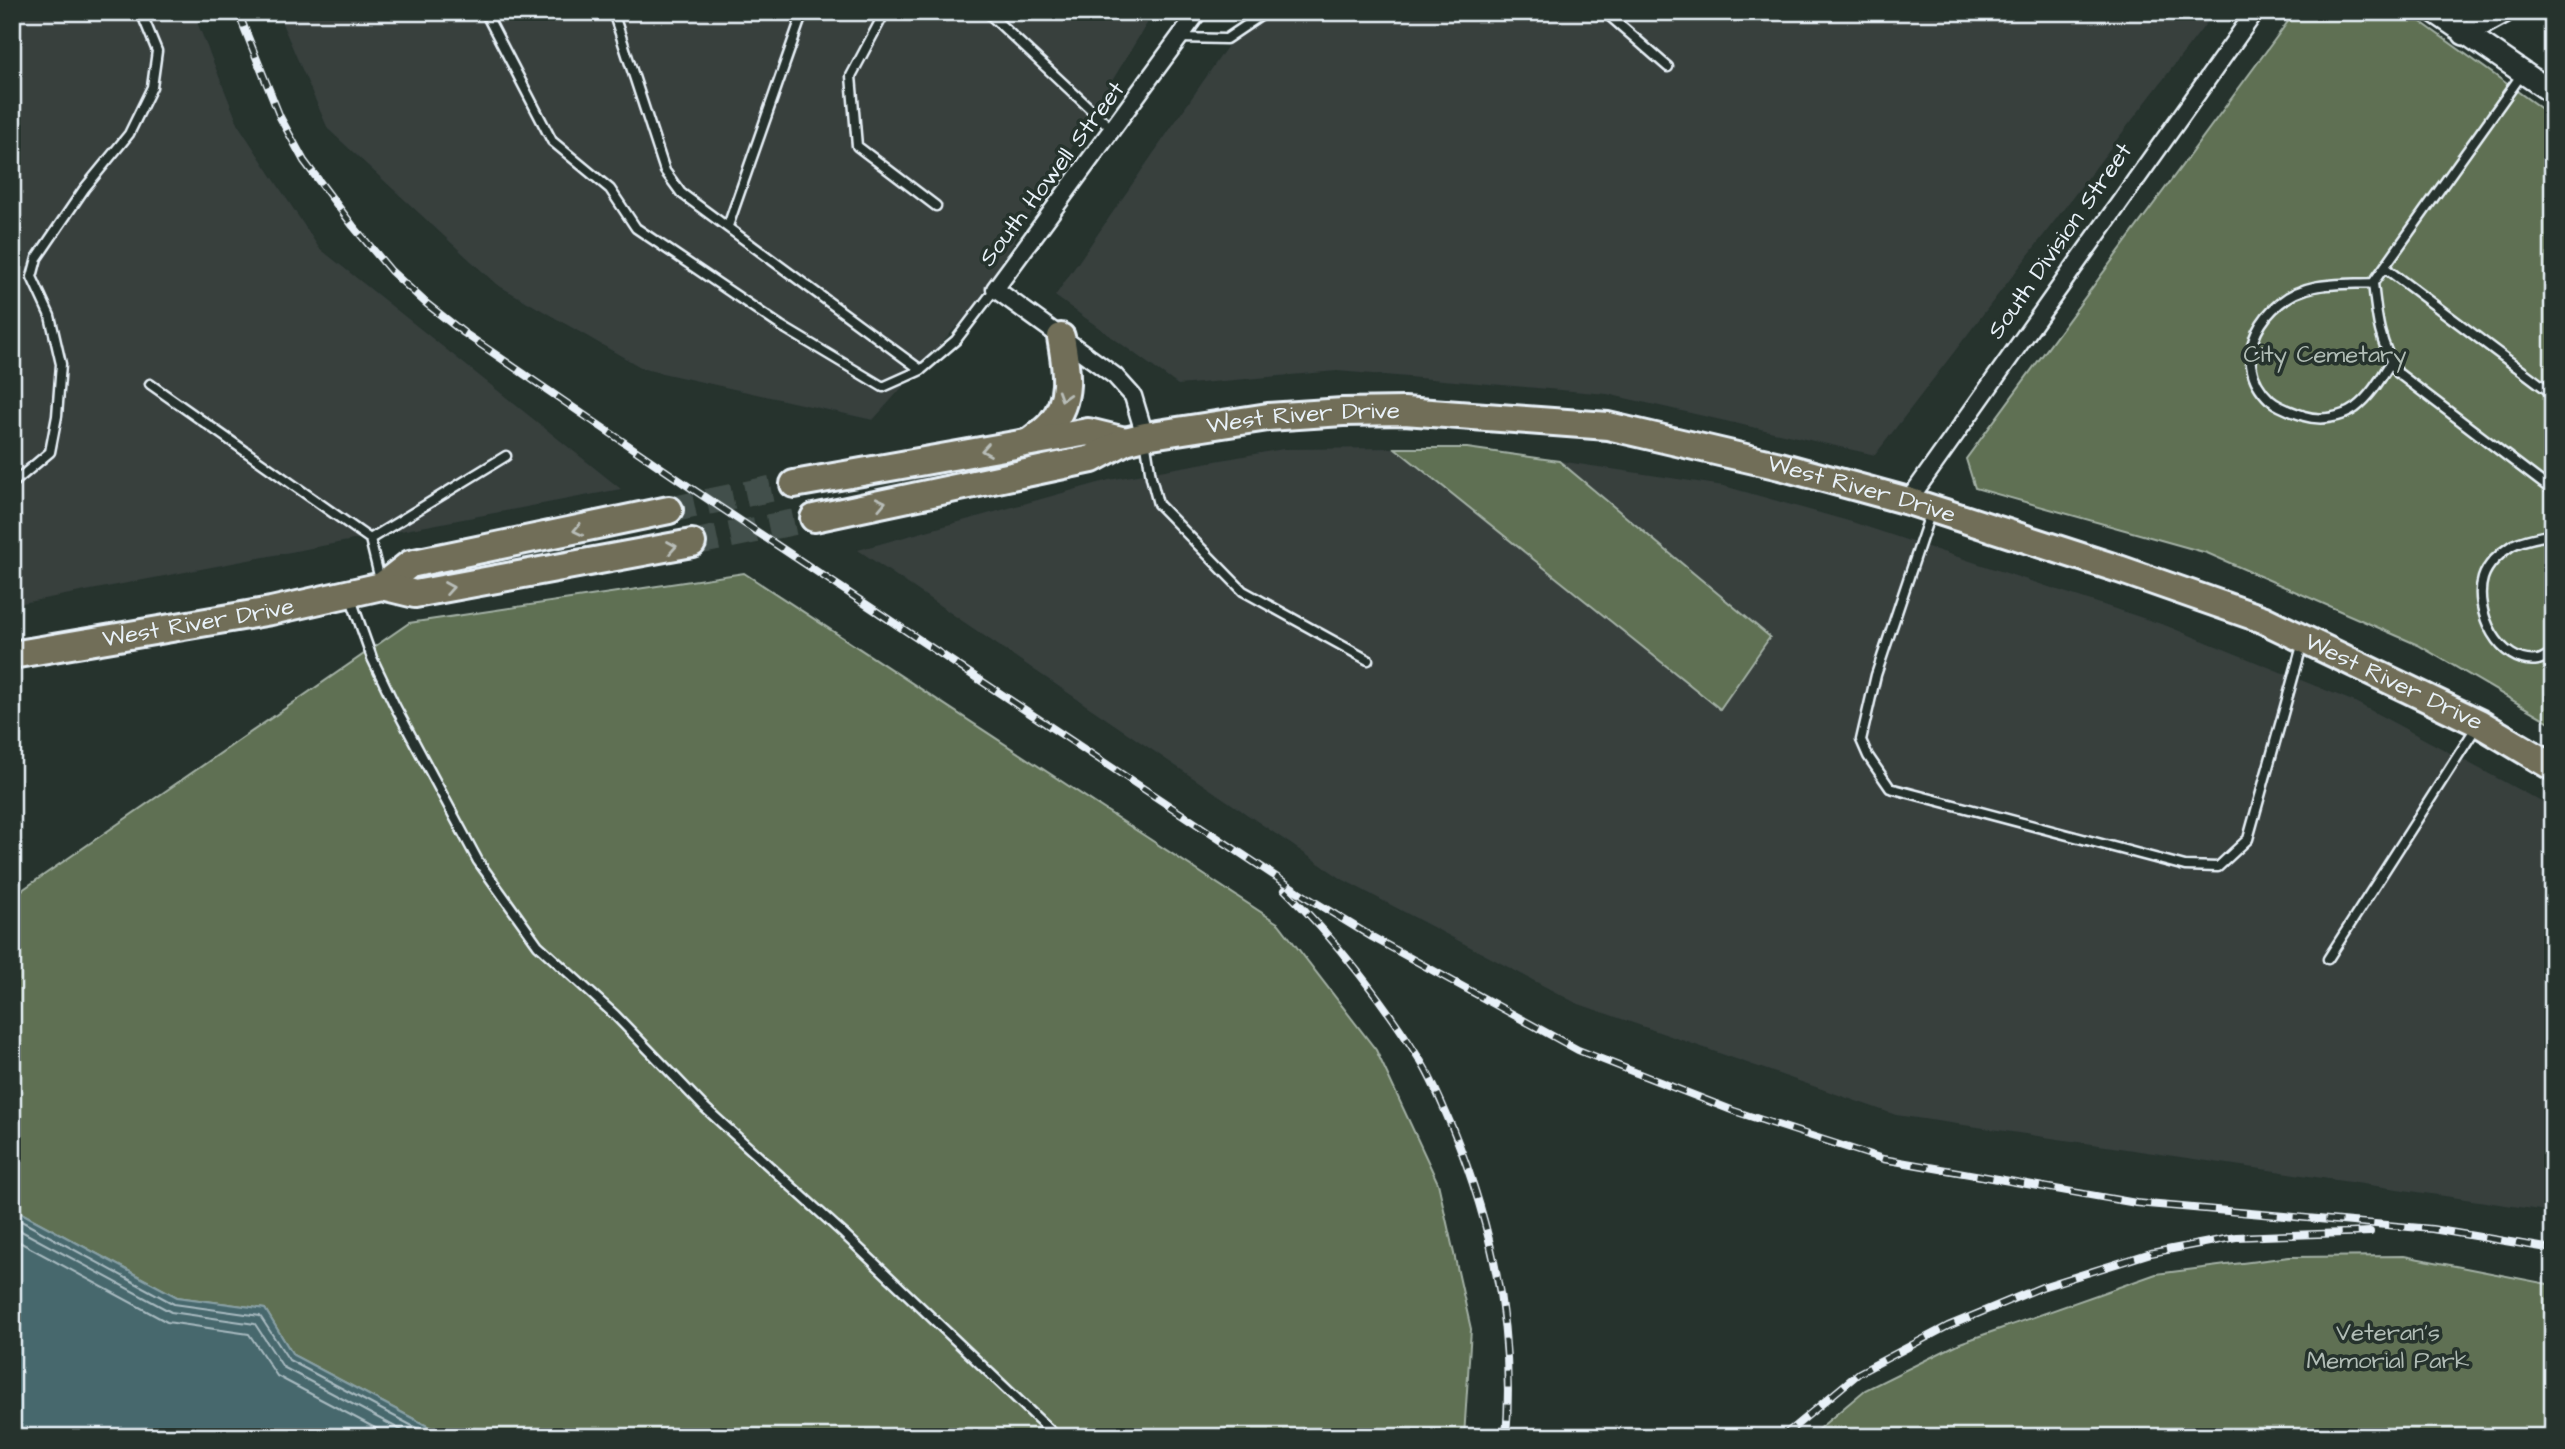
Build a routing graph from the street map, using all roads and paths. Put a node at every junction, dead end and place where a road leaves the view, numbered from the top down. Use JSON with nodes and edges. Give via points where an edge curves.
{"nodes":[{"id":1,"x":141,"y":12,"type":"edge"},
{"id":2,"x":485,"y":12,"type":"edge"},
{"id":3,"x":614,"y":12,"type":"edge"},
{"id":4,"x":803,"y":12,"type":"edge"},
{"id":5,"x":886,"y":12,"type":"edge"},
{"id":6,"x":987,"y":12,"type":"edge"},
{"id":7,"x":1198,"y":12,"type":"edge"},
{"id":8,"x":1266,"y":12,"type":"edge"},
{"id":9,"x":1605,"y":12,"type":"edge"},
{"id":10,"x":2255,"y":12,"type":"edge"},
{"id":11,"x":2435,"y":12,"type":"edge"},
{"id":12,"x":2504,"y":12,"type":"edge"},
{"id":13,"x":2464,"y":34,"type":"junction"},
{"id":14,"x":1180,"y":38,"type":"junction"},
{"id":15,"x":1668,"y":67,"type":"dead end"},
{"id":16,"x":2522,"y":73,"type":"junction"},
{"id":17,"x":2553,"y":93,"type":"edge"},
{"id":18,"x":1113,"y":130,"type":"junction"},
{"id":19,"x":936,"y":206,"type":"dead end"},
{"id":20,"x":728,"y":226,"type":"junction"},
{"id":21,"x":2385,"y":268,"type":"junction"},
{"id":22,"x":2373,"y":283,"type":"junction"},
{"id":23,"x":995,"y":289,"type":"junction"},
{"id":24,"x":1061,"y":337,"type":"junction"},
{"id":25,"x":2391,"y":362,"type":"junction"},
{"id":26,"x":921,"y":370,"type":"junction"},
{"id":27,"x":150,"y":384,"type":"dead end"},
{"id":28,"x":2553,"y":394,"type":"edge"},
{"id":29,"x":1135,"y":438,"type":"junction"},
{"id":30,"x":1029,"y":442,"type":"junction"},
{"id":31,"x":506,"y":456,"type":"dead end"},
{"id":32,"x":12,"y":484,"type":"edge"},
{"id":33,"x":794,"y":484,"type":"tunnel mouth"},
{"id":34,"x":2553,"y":491,"type":"edge"},
{"id":35,"x":1920,"y":505,"type":"junction"},
{"id":36,"x":669,"y":510,"type":"tunnel mouth"},
{"id":37,"x":814,"y":517,"type":"tunnel mouth"},
{"id":38,"x":2553,"y":534,"type":"edge"},
{"id":39,"x":370,"y":538,"type":"junction"},
{"id":40,"x":692,"y":543,"type":"tunnel mouth"},
{"id":41,"x":382,"y":586,"type":"junction"},
{"id":42,"x":349,"y":592,"type":"junction"},
{"id":43,"x":2304,"y":638,"type":"junction"},
{"id":44,"x":2553,"y":653,"type":"edge"},
{"id":45,"x":12,"y":655,"type":"edge"},
{"id":46,"x":1368,"y":660,"type":"dead end"},
{"id":47,"x":2479,"y":723,"type":"junction"},
{"id":48,"x":2553,"y":767,"type":"edge"},
{"id":49,"x":2328,"y":959,"type":"dead end"},
{"id":50,"x":1057,"y":1437,"type":"edge"}],
"edges":[{"from":1,"to":32,"type":"lane","via":[[157,51],[152,87],[129,134],[37,258],[32,277],[50,316],[61,364],[57,416],[50,452]]},
{"from":2,"to":26,"type":"lane","via":[[552,141],[610,189],[636,228],[781,326],[883,387]]},
{"from":3,"to":20,"type":"lane","via":[[665,171],[681,193]]},
{"from":4,"to":20,"type":"lane"},
{"from":5,"to":19,"type":"lane","via":[[851,76],[856,146]]},
{"from":6,"to":18,"type":"lane"},
{"from":7,"to":14,"type":"street","name":"South Howell Street"},
{"from":8,"to":14,"type":"lane","via":[[1226,39]]},
{"from":9,"to":15,"type":"lane"},
{"from":10,"to":35,"type":"street","name":"South Division Street"},
{"from":11,"to":13,"type":"street"},
{"from":12,"to":13,"type":"street"},
{"from":13,"to":16,"type":"street"},
{"from":14,"to":18,"type":"street","name":"South Howell Street"},
{"from":16,"to":17,"type":"street"},
{"from":16,"to":21,"type":"lane"},
{"from":18,"to":23,"type":"street","name":"South Howell Street"},
{"from":20,"to":26,"type":"lane"},
{"from":21,"to":22,"type":"lane"},
{"from":21,"to":28,"type":"lane"},
{"from":22,"to":25,"type":"lane","via":[[2378,329]]},
{"from":22,"to":25,"type":"lane","via":[[2314,287],[2275,305],[2254,337],[2250,360],[2270,400],[2314,419],[2353,410],[2369,396]]},
{"from":23,"to":24,"type":"street","name":"South Howell Street"},
{"from":23,"to":26,"type":"lane","via":[[956,340]]},
{"from":24,"to":29,"type":"street","name":"South Howell Street","via":[[1115,376],[1133,396]]},
{"from":24,"to":30,"type":"main road","one_way":true,"via":[[1068,378],[1064,398],[1052,423]]},
{"from":25,"to":34,"type":"lane","via":[[2398,373]]},
{"from":27,"to":39,"type":"lane"},
{"from":29,"to":30,"type":"main road","name":"West River Drive","via":[[1088,432]]},
{"from":29,"to":35,"type":"main road","name":"West River Drive","via":[[1268,417],[1343,412],[1404,411],[1608,426]]},
{"from":37,"to":29,"type":"main road","name":"West River Drive","one_way":true,"via":[[1092,459]]},
{"from":29,"to":46,"type":"lane","via":[[1158,504],[1243,591]]},
{"from":30,"to":33,"type":"main road","name":"West River Drive","one_way":true},
{"from":31,"to":39,"type":"lane"},
{"from":35,"to":43,"type":"main road","name":"West River Drive","via":[[2236,610]]},
{"from":35,"to":43,"type":"lane","via":[[1861,740],[1890,788],[2185,866],[2218,867],[2248,839]]},
{"from":36,"to":41,"type":"main road","name":"West River Drive","one_way":true,"via":[[410,564]]},
{"from":38,"to":44,"type":"lane","via":[[2512,545],[2491,562],[2480,591],[2483,614],[2498,642],[2511,654],[2540,660]]},
{"from":39,"to":41,"type":"lane"},
{"from":41,"to":40,"type":"main road","name":"West River Drive","one_way":true,"via":[[415,594]]},
{"from":41,"to":42,"type":"main road","name":"West River Drive"},
{"from":42,"to":45,"type":"main road","name":"West River Drive","via":[[271,611]]},
{"from":42,"to":50,"type":"lane","via":[[372,658],[427,766],[478,861],[538,945]]},
{"from":43,"to":47,"type":"main road","name":"West River Drive"},
{"from":47,"to":48,"type":"main road","name":"West River Drive"},
{"from":47,"to":49,"type":"lane"}]}
